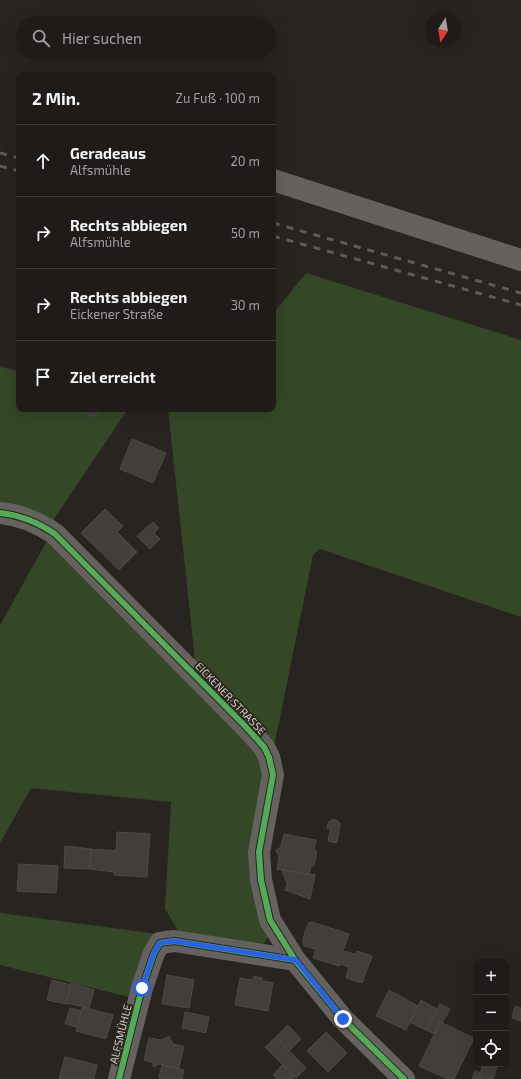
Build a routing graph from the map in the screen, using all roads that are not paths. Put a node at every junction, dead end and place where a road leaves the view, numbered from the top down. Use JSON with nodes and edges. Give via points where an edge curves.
{"nodes":[{"id":1,"x":276,"y":181,"type":"edge"},
{"id":2,"x":521,"y":260,"type":"edge"},
{"id":3,"x":0,"y":513,"type":"edge"},
{"id":4,"x":296,"y":960,"type":"junction"},
{"id":5,"x":119,"y":1079,"type":"edge"},
{"id":6,"x":404,"y":1079,"type":"edge"}],
"edges":[{"from":1,"to":2,"type":"street"},
{"from":3,"to":4,"type":"street","name":"EICKENER STRASSE","via":[[21,517],[55,534],[264,747],[273,775],[260,852],[261,880],[270,920]]},
{"from":4,"to":5,"type":"street","name":"ALFSMÜHLE","via":[[174,941],[160,943],[142,988]]},
{"from":4,"to":6,"type":"street","name":"EICKENER STRASSE","via":[[343,1019]]}]}
